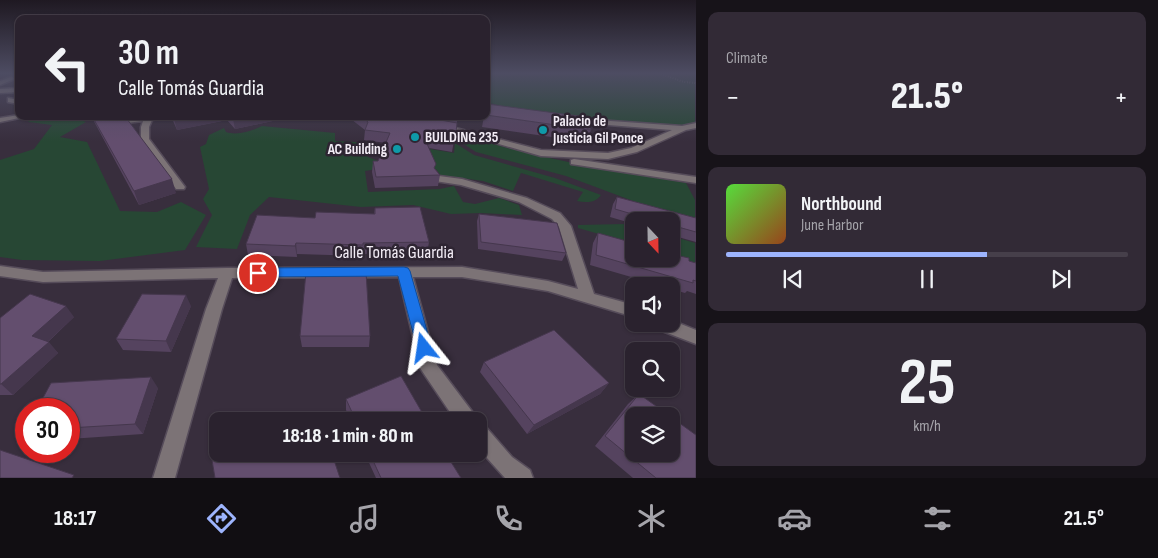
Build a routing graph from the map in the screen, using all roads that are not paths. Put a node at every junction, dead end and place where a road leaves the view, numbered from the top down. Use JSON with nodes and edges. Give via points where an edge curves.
{"nodes":[{"id":1,"x":15,"y":118,"type":"edge"},
{"id":2,"x":560,"y":119,"type":"edge"},
{"id":3,"x":0,"y":120,"type":"edge"},
{"id":4,"x":121,"y":120,"type":"edge"},
{"id":5,"x":148,"y":120,"type":"joint"},
{"id":6,"x":433,"y":125,"type":"edge"},
{"id":7,"x":696,"y":125,"type":"edge"},
{"id":8,"x":683,"y":128,"type":"junction"},
{"id":9,"x":557,"y":155,"type":"junction"},
{"id":10,"x":439,"y":179,"type":"edge"},
{"id":11,"x":696,"y":180,"type":"edge"},
{"id":12,"x":180,"y":187,"type":"dead end"},
{"id":13,"x":0,"y":270,"type":"edge"},
{"id":14,"x":404,"y":271,"type":"junction"},
{"id":15,"x":227,"y":273,"type":"junction"},
{"id":16,"x":588,"y":298,"type":"junction"},
{"id":17,"x":625,"y":309,"type":"edge"},
{"id":18,"x":680,"y":331,"type":"edge"},
{"id":19,"x":696,"y":337,"type":"edge"},
{"id":20,"x":461,"y":412,"type":"edge"},
{"id":21,"x":487,"y":443,"type":"edge"},
{"id":22,"x":164,"y":478,"type":"edge"},
{"id":23,"x":522,"y":478,"type":"edge"}],
"edges":[{"from":1,"to":3,"type":"street"},
{"from":2,"to":8,"type":"street"},
{"from":4,"to":5,"type":"street"},
{"from":5,"to":12,"type":"street","via":[[145,139]]},
{"from":6,"to":9,"type":"street"},
{"from":7,"to":8,"type":"street"},
{"from":8,"to":9,"type":"street","via":[[634,150],[608,156]]},
{"from":9,"to":11,"type":"street","via":[[569,161]]},
{"from":10,"to":16,"type":"street","via":[[462,182],[523,200],[556,216],[565,226]]},
{"from":13,"to":15,"type":"street","name":"Calle Tomás Guardia","via":[[43,277]]},
{"from":14,"to":15,"type":"street","name":"Calle Tomás Guardia"},
{"from":14,"to":16,"type":"street","name":"Calle Tomás Guardia","via":[[462,272],[548,286]]},
{"from":14,"to":20,"type":"street","via":[[429,368]]},
{"from":15,"to":22,"type":"street"},
{"from":16,"to":17,"type":"street","name":"Calle Tomás Guardia"},
{"from":18,"to":19,"type":"street"},
{"from":21,"to":23,"type":"street"}]}
